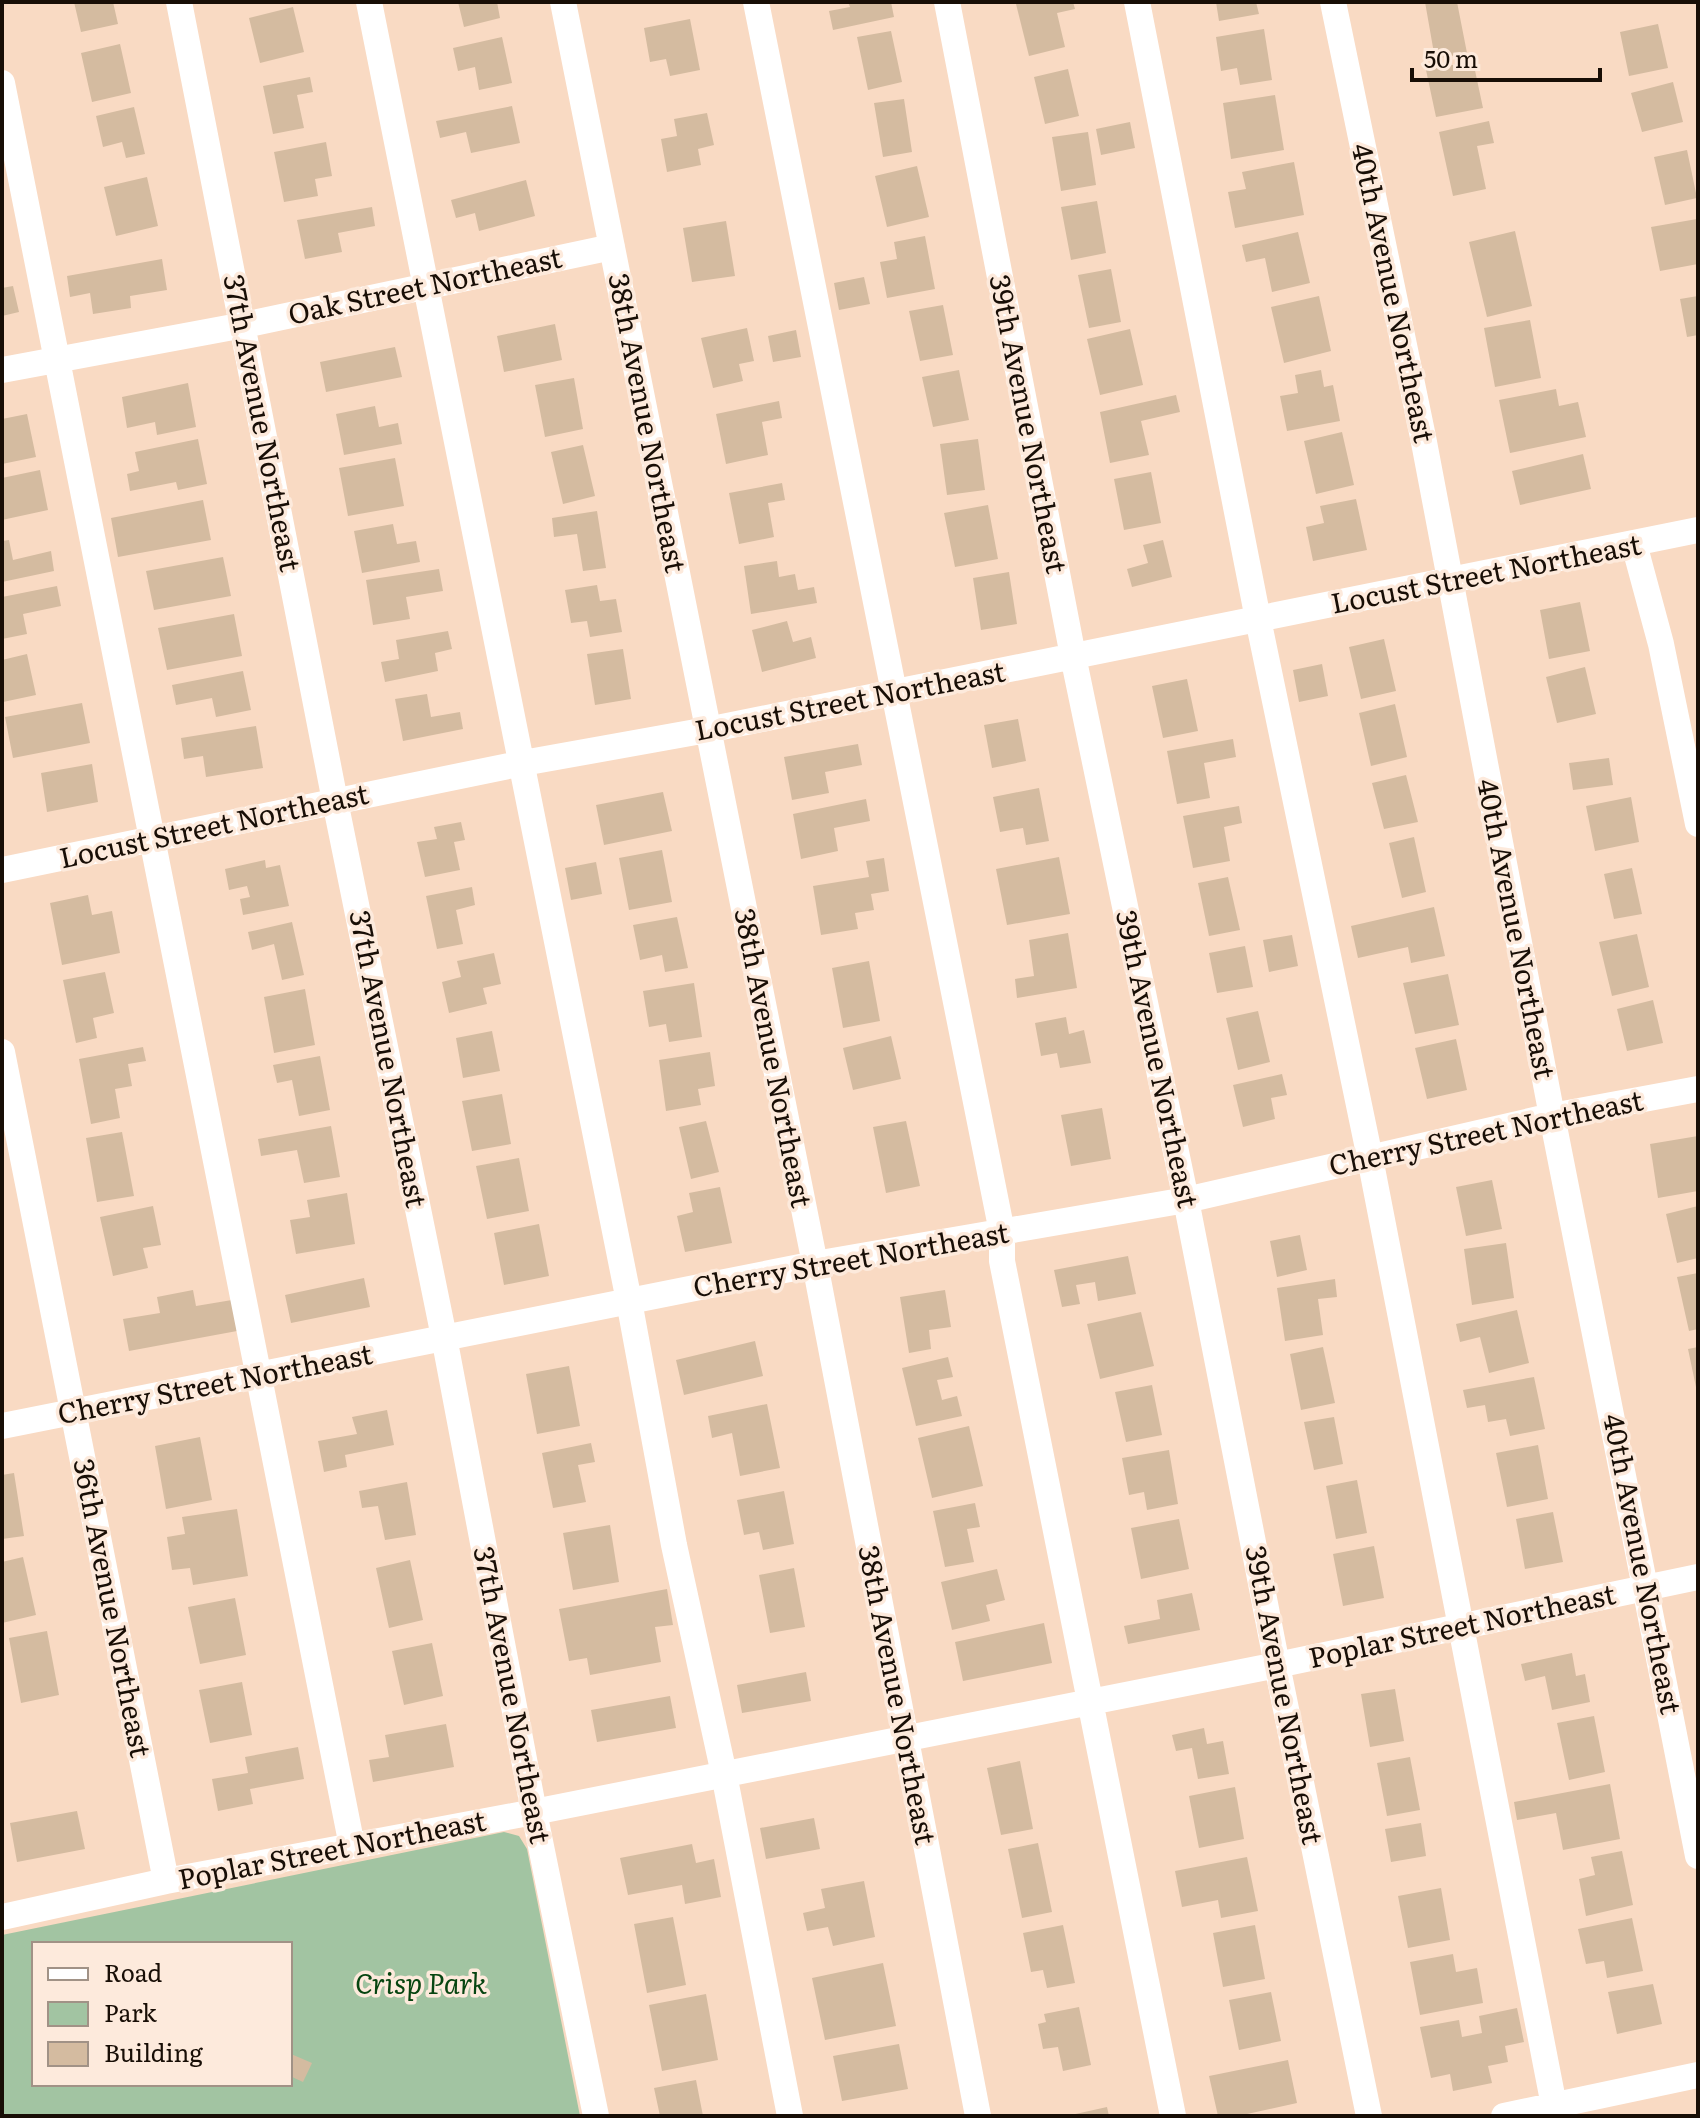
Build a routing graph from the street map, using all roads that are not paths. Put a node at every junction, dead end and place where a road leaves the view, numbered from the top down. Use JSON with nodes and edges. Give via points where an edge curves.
{"nodes":[{"id":1,"x":179,"y":2,"type":"edge"},
{"id":2,"x":369,"y":2,"type":"edge"},
{"id":3,"x":563,"y":2,"type":"edge"},
{"id":4,"x":756,"y":2,"type":"edge"},
{"id":5,"x":947,"y":2,"type":"edge"},
{"id":6,"x":1137,"y":2,"type":"edge"},
{"id":7,"x":1333,"y":2,"type":"edge"},
{"id":8,"x":2,"y":83,"type":"edge"},
{"id":9,"x":612,"y":247,"type":"junction"},
{"id":10,"x":425,"y":286,"type":"junction"},
{"id":11,"x":244,"y":325,"type":"junction"},
{"id":12,"x":57,"y":359,"type":"junction"},
{"id":13,"x":2,"y":370,"type":"edge"},
{"id":14,"x":1698,"y":530,"type":"edge"},
{"id":15,"x":1634,"y":544,"type":"junction"},
{"id":16,"x":1450,"y":581,"type":"junction"},
{"id":17,"x":1258,"y":619,"type":"junction"},
{"id":18,"x":1073,"y":656,"type":"junction"},
{"id":19,"x":893,"y":692,"type":"junction"},
{"id":20,"x":707,"y":730,"type":"junction"},
{"id":21,"x":523,"y":763,"type":"junction"},
{"id":22,"x":335,"y":801,"type":"junction"},
{"id":23,"x":1698,"y":824,"type":"edge"},
{"id":24,"x":152,"y":839,"type":"junction"},
{"id":25,"x":2,"y":870,"type":"edge"},
{"id":26,"x":2,"y":1052,"type":"edge"},
{"id":27,"x":1698,"y":1089,"type":"edge"},
{"id":28,"x":1552,"y":1116,"type":"junction"},
{"id":29,"x":1370,"y":1158,"type":"junction"},
{"id":30,"x":1186,"y":1200,"type":"junction"},
{"id":31,"x":1002,"y":1232,"type":"junction"},
{"id":32,"x":815,"y":1264,"type":"junction"},
{"id":33,"x":629,"y":1301,"type":"junction"},
{"id":34,"x":444,"y":1337,"type":"junction"},
{"id":35,"x":258,"y":1376,"type":"junction"},
{"id":36,"x":73,"y":1412,"type":"junction"},
{"id":37,"x":2,"y":1426,"type":"edge"},
{"id":38,"x":1698,"y":1577,"type":"edge"},
{"id":39,"x":1647,"y":1588,"type":"junction"},
{"id":40,"x":1460,"y":1627,"type":"junction"},
{"id":41,"x":1277,"y":1665,"type":"junction"},
{"id":42,"x":1091,"y":1701,"type":"junction"},
{"id":43,"x":904,"y":1738,"type":"junction"},
{"id":44,"x":724,"y":1774,"type":"junction"},
{"id":45,"x":534,"y":1812,"type":"junction"},
{"id":46,"x":352,"y":1846,"type":"junction"},
{"id":47,"x":1698,"y":1856,"type":"edge"},
{"id":48,"x":166,"y":1881,"type":"junction"},
{"id":49,"x":2,"y":1917,"type":"edge"},
{"id":50,"x":1698,"y":2075,"type":"edge"},
{"id":51,"x":1555,"y":2111,"type":"edge"},
{"id":52,"x":596,"y":2116,"type":"edge"},
{"id":53,"x":790,"y":2116,"type":"edge"},
{"id":54,"x":978,"y":2116,"type":"edge"},
{"id":55,"x":1173,"y":2116,"type":"edge"},
{"id":56,"x":1369,"y":2116,"type":"edge"},
{"id":57,"x":1504,"y":2116,"type":"edge"}],
"edges":[{"from":1,"to":11,"type":"street","name":"37th Avenue Northeast"},
{"from":2,"to":10,"type":"street"},
{"from":3,"to":9,"type":"street","name":"38th Avenue Northeast"},
{"from":4,"to":19,"type":"street"},
{"from":5,"to":18,"type":"street","name":"39th Avenue Northeast"},
{"from":6,"to":17,"type":"street"},
{"from":7,"to":16,"type":"street","name":"40th Avenue Northeast"},
{"from":8,"to":12,"type":"street"},
{"from":9,"to":10,"type":"street","name":"Oak Street Northeast"},
{"from":9,"to":20,"type":"street","name":"38th Avenue Northeast"},
{"from":10,"to":11,"type":"street","name":"Oak Street Northeast"},
{"from":10,"to":21,"type":"street"},
{"from":11,"to":12,"type":"street","name":"Oak Street Northeast"},
{"from":11,"to":22,"type":"street","name":"37th Avenue Northeast"},
{"from":12,"to":13,"type":"street","name":"Oak Street Northeast"},
{"from":12,"to":24,"type":"street"},
{"from":14,"to":15,"type":"street","name":"Locust Street Northeast"},
{"from":15,"to":16,"type":"street","name":"Locust Street Northeast"},
{"from":15,"to":23,"type":"street","via":[[1661,644]]},
{"from":16,"to":17,"type":"street","name":"Locust Street Northeast"},
{"from":16,"to":28,"type":"street","name":"40th Avenue Northeast"},
{"from":17,"to":18,"type":"street","name":"Locust Street Northeast"},
{"from":17,"to":29,"type":"street"},
{"from":18,"to":19,"type":"street","name":"Locust Street Northeast"},
{"from":18,"to":30,"type":"street","name":"39th Avenue Northeast"},
{"from":19,"to":20,"type":"street","name":"Locust Street Northeast"},
{"from":19,"to":31,"type":"street"},
{"from":20,"to":21,"type":"street","name":"Locust Street Northeast"},
{"from":20,"to":32,"type":"street","name":"38th Avenue Northeast"},
{"from":21,"to":22,"type":"street","name":"Locust Street Northeast"},
{"from":21,"to":33,"type":"street"},
{"from":22,"to":24,"type":"street","name":"Locust Street Northeast"},
{"from":22,"to":34,"type":"street","name":"37th Avenue Northeast"},
{"from":24,"to":25,"type":"street","name":"Locust Street Northeast"},
{"from":24,"to":35,"type":"street"},
{"from":26,"to":36,"type":"street","name":"36th Avenue Northeast"},
{"from":27,"to":28,"type":"street","name":"Cherry Street Northeast"},
{"from":28,"to":29,"type":"street","name":"Cherry Street Northeast"},
{"from":28,"to":39,"type":"street","name":"40th Avenue Northeast"},
{"from":29,"to":30,"type":"street","name":"Cherry Street Northeast"},
{"from":29,"to":40,"type":"street"},
{"from":30,"to":31,"type":"street","name":"Cherry Street Northeast"},
{"from":30,"to":41,"type":"street","name":"39th Avenue Northeast"},
{"from":31,"to":32,"type":"street","name":"Cherry Street Northeast"},
{"from":31,"to":42,"type":"street","via":[[1002,1261]]},
{"from":32,"to":33,"type":"street","name":"Cherry Street Northeast"},
{"from":32,"to":43,"type":"street","name":"38th Avenue Northeast"},
{"from":33,"to":34,"type":"street","name":"Cherry Street Northeast"},
{"from":33,"to":44,"type":"street"},
{"from":34,"to":35,"type":"street","name":"Cherry Street Northeast"},
{"from":34,"to":45,"type":"street","name":"37th Avenue Northeast"},
{"from":35,"to":36,"type":"street","name":"Cherry Street Northeast"},
{"from":35,"to":46,"type":"street"},
{"from":36,"to":37,"type":"street","name":"Cherry Street Northeast"},
{"from":36,"to":48,"type":"street","name":"36th Avenue Northeast"},
{"from":38,"to":39,"type":"street","name":"Poplar Street Northeast"},
{"from":39,"to":40,"type":"street","name":"Poplar Street Northeast"},
{"from":39,"to":47,"type":"street","name":"40th Avenue Northeast"},
{"from":40,"to":41,"type":"street","name":"Poplar Street Northeast"},
{"from":40,"to":51,"type":"street"},
{"from":41,"to":42,"type":"street","name":"Poplar Street Northeast"},
{"from":41,"to":56,"type":"street","name":"39th Avenue Northeast"},
{"from":42,"to":43,"type":"street","name":"Poplar Street Northeast"},
{"from":42,"to":55,"type":"street"},
{"from":43,"to":44,"type":"street","name":"Poplar Street Northeast"},
{"from":43,"to":54,"type":"street","name":"38th Avenue Northeast"},
{"from":44,"to":45,"type":"street","name":"Poplar Street Northeast"},
{"from":44,"to":53,"type":"street"},
{"from":45,"to":46,"type":"street","name":"Poplar Street Northeast"},
{"from":45,"to":52,"type":"street","name":"37th Avenue Northeast"},
{"from":46,"to":48,"type":"street","name":"Poplar Street Northeast"},
{"from":48,"to":49,"type":"street","name":"Poplar Street Northeast"},
{"from":50,"to":51,"type":"street"},
{"from":51,"to":57,"type":"street"}]}
